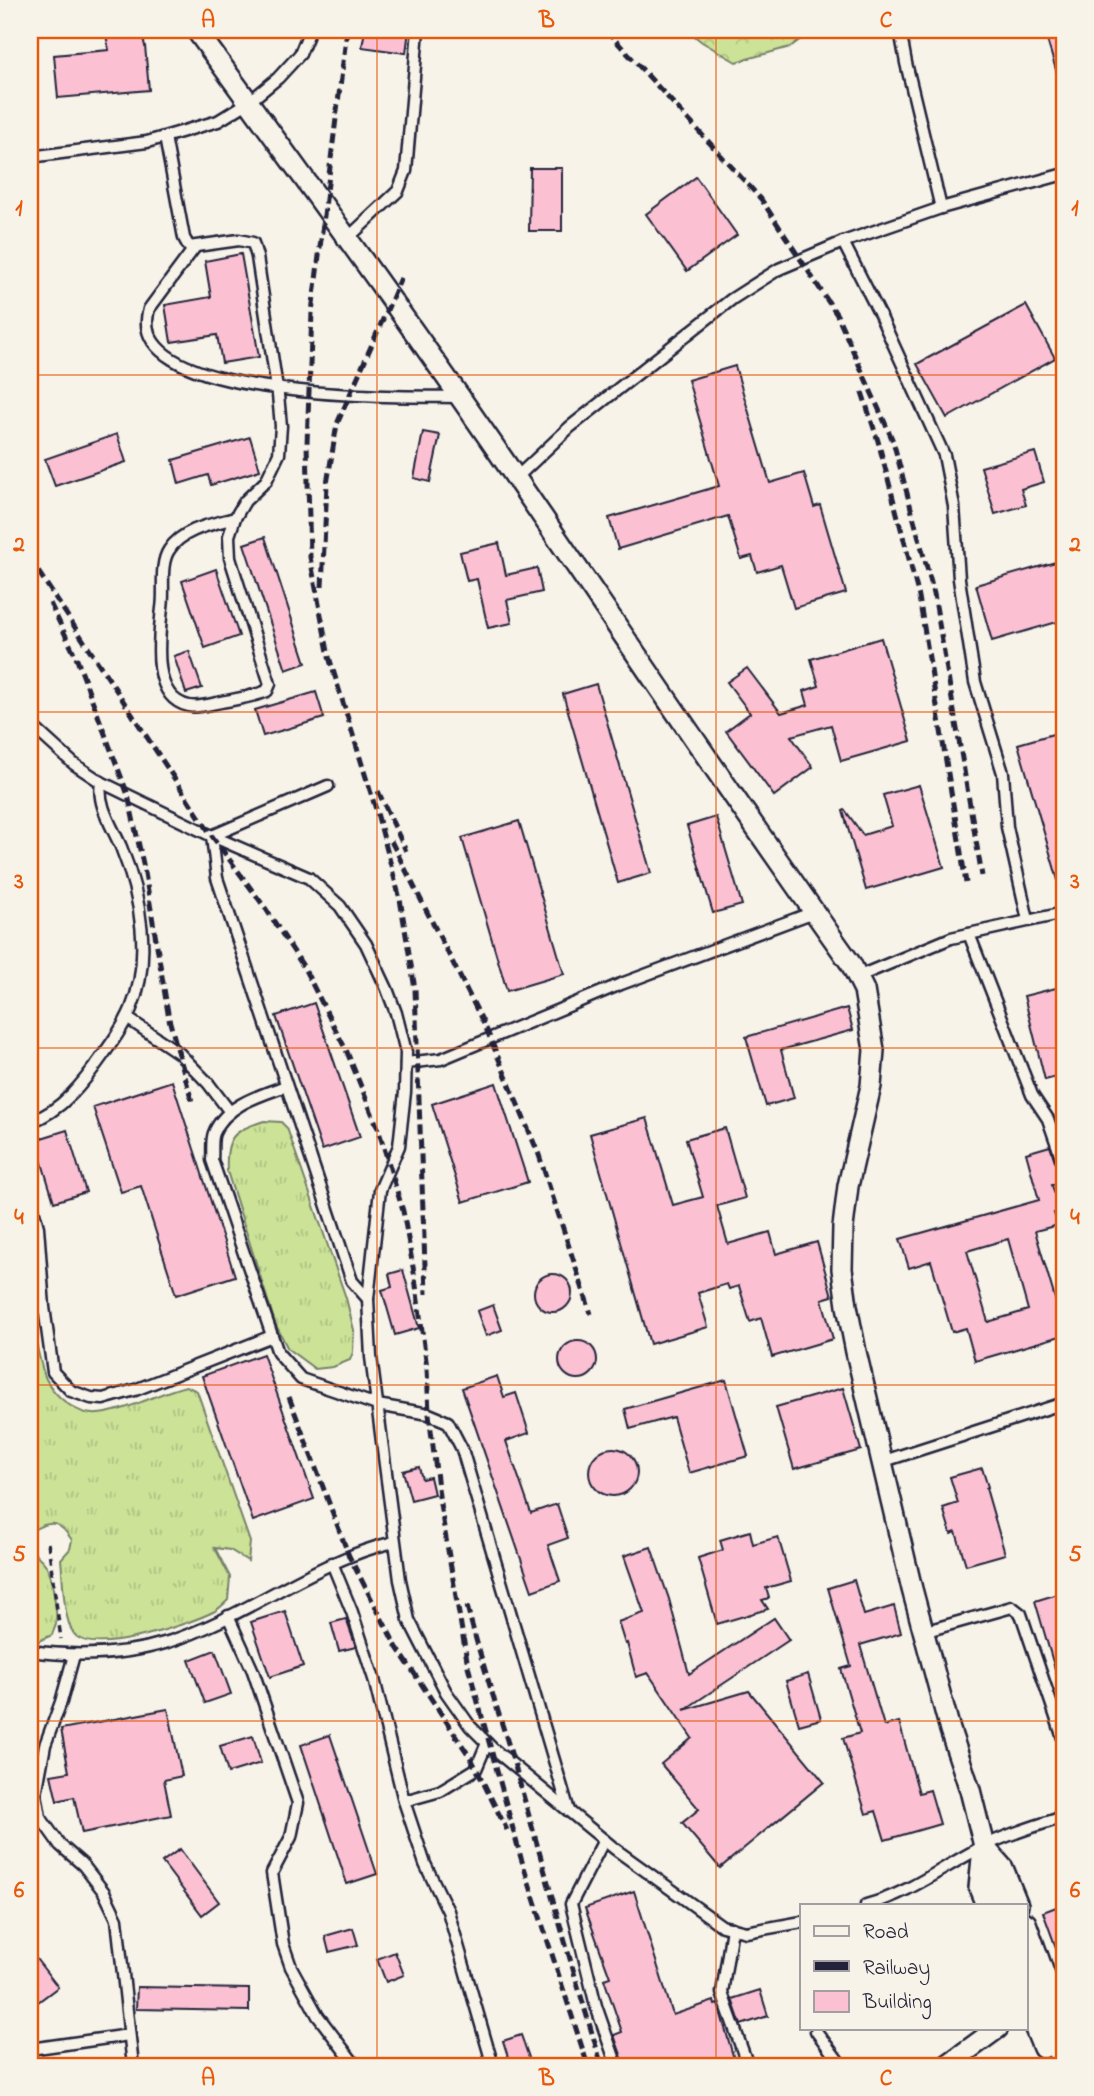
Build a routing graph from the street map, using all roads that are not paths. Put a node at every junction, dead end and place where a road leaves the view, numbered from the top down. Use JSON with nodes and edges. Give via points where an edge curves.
{"nodes":[{"id":1,"x":196,"y":30,"type":"edge"},
{"id":2,"x":310,"y":30,"type":"edge"},
{"id":3,"x":418,"y":30,"type":"edge"},
{"id":4,"x":900,"y":30,"type":"edge"},
{"id":5,"x":249,"y":102,"type":"junction"},
{"id":6,"x":165,"y":136,"type":"junction"},
{"id":7,"x":30,"y":157,"type":"edge"},
{"id":8,"x":1064,"y":174,"type":"edge"},
{"id":9,"x":941,"y":208,"type":"junction"},
{"id":10,"x":348,"y":238,"type":"junction"},
{"id":11,"x":843,"y":242,"type":"junction"},
{"id":12,"x":195,"y":247,"type":"junction"},
{"id":13,"x":277,"y":389,"type":"junction"},
{"id":14,"x":459,"y":397,"type":"junction"},
{"id":15,"x":516,"y":478,"type":"junction"},
{"id":16,"x":235,"y":518,"type":"junction"},
{"id":17,"x":30,"y":724,"type":"edge"},
{"id":18,"x":101,"y":782,"type":"junction"},
{"id":19,"x":328,"y":786,"type":"dead end"},
{"id":20,"x":212,"y":836,"type":"junction"},
{"id":21,"x":814,"y":912,"type":"junction"},
{"id":22,"x":1064,"y":913,"type":"edge"},
{"id":23,"x":1028,"y":920,"type":"junction"},
{"id":24,"x":969,"y":934,"type":"junction"},
{"id":25,"x":857,"y":977,"type":"junction"},
{"id":26,"x":127,"y":1018,"type":"junction"},
{"id":27,"x":405,"y":1063,"type":"junction"},
{"id":28,"x":286,"y":1086,"type":"junction"},
{"id":29,"x":229,"y":1112,"type":"junction"},
{"id":30,"x":30,"y":1122,"type":"edge"},
{"id":31,"x":1064,"y":1165,"type":"edge"},
{"id":32,"x":30,"y":1198,"type":"edge"},
{"id":33,"x":368,"y":1299,"type":"junction"},
{"id":34,"x":272,"y":1336,"type":"junction"},
{"id":35,"x":1064,"y":1403,"type":"edge"},
{"id":36,"x":377,"y":1405,"type":"junction"},
{"id":37,"x":881,"y":1462,"type":"junction"},
{"id":38,"x":394,"y":1542,"type":"junction"},
{"id":39,"x":332,"y":1563,"type":"junction"},
{"id":40,"x":228,"y":1616,"type":"junction"},
{"id":41,"x":923,"y":1632,"type":"junction"},
{"id":42,"x":30,"y":1651,"type":"edge"},
{"id":43,"x":75,"y":1656,"type":"junction"},
{"id":44,"x":1064,"y":1741,"type":"edge"},
{"id":45,"x":487,"y":1744,"type":"junction"},
{"id":46,"x":1064,"y":1799,"type":"edge"},
{"id":47,"x":404,"y":1801,"type":"junction"},
{"id":48,"x":569,"y":1811,"type":"junction"},
{"id":49,"x":1062,"y":1818,"type":"edge"},
{"id":50,"x":604,"y":1840,"type":"junction"},
{"id":51,"x":984,"y":1846,"type":"junction"},
{"id":52,"x":870,"y":1904,"type":"edge"},
{"id":53,"x":986,"y":1904,"type":"edge"},
{"id":54,"x":1002,"y":1904,"type":"edge"},
{"id":55,"x":1018,"y":1904,"type":"edge"},
{"id":56,"x":800,"y":1922,"type":"edge"},
{"id":57,"x":732,"y":1928,"type":"junction"},
{"id":58,"x":1028,"y":1928,"type":"edge"},
{"id":59,"x":1028,"y":1973,"type":"edge"},
{"id":60,"x":1028,"y":2014,"type":"edge"},
{"id":61,"x":1064,"y":2029,"type":"edge"},
{"id":62,"x":995,"y":2030,"type":"edge"},
{"id":63,"x":816,"y":2031,"type":"dead end"},
{"id":64,"x":129,"y":2035,"type":"junction"},
{"id":65,"x":30,"y":2049,"type":"edge"},
{"id":66,"x":133,"y":2066,"type":"edge"},
{"id":67,"x":356,"y":2066,"type":"edge"},
{"id":68,"x":493,"y":2066,"type":"edge"},
{"id":69,"x":617,"y":2066,"type":"edge"},
{"id":70,"x":748,"y":2066,"type":"edge"},
{"id":71,"x":842,"y":2066,"type":"edge"},
{"id":72,"x":946,"y":2066,"type":"edge"},
{"id":73,"x":1051,"y":2066,"type":"edge"},
{"id":74,"x":1063,"y":2066,"type":"edge"}],
"edges":[{"from":1,"to":5,"type":"street"},
{"from":2,"to":5,"type":"lane","via":[[300,54]]},
{"from":3,"to":10,"type":"lane","via":[[405,171],[398,191]]},
{"from":4,"to":9,"type":"lane"},
{"from":5,"to":6,"type":"lane","via":[[218,121]]},
{"from":5,"to":10,"type":"street"},
{"from":6,"to":7,"type":"lane"},
{"from":6,"to":12,"type":"lane","via":[[184,238]]},
{"from":8,"to":9,"type":"lane"},
{"from":9,"to":11,"type":"lane"},
{"from":10,"to":14,"type":"street"},
{"from":11,"to":15,"type":"lane","via":[[779,269],[732,299],[570,427]]},
{"from":11,"to":23,"type":"lane","via":[[944,455],[975,682],[1003,773],[1007,827]]},
{"from":12,"to":13,"type":"lane","via":[[239,240],[253,243]]},
{"from":12,"to":13,"type":"lane","via":[[149,309],[145,320],[148,336],[163,354],[209,375]]},
{"from":13,"to":14,"type":"lane"},
{"from":13,"to":16,"type":"lane","via":[[279,454],[266,481],[245,500]]},
{"from":14,"to":15,"type":"street"},
{"from":15,"to":21,"type":"street"},
{"from":16,"to":16,"type":"lane","via":[[229,536],[230,558],[270,684],[267,691],[253,696],[192,707],[169,694],[159,668],[164,568],[168,551],[180,538]]},
{"from":17,"to":18,"type":"lane"},
{"from":18,"to":20,"type":"lane"},
{"from":18,"to":26,"type":"lane","via":[[99,793],[127,863],[139,915],[140,978]]},
{"from":19,"to":20,"type":"lane"},
{"from":20,"to":27,"type":"lane","via":[[309,878],[340,906],[366,944],[387,989]]},
{"from":20,"to":28,"type":"lane","via":[[217,878]]},
{"from":21,"to":25,"type":"street"},
{"from":21,"to":27,"type":"lane","via":[[621,984],[441,1059]]},
{"from":22,"to":23,"type":"lane"},
{"from":23,"to":24,"type":"lane"},
{"from":24,"to":25,"type":"lane"},
{"from":24,"to":31,"type":"lane"},
{"from":25,"to":37,"type":"street","via":[[866,999],[874,1050],[872,1086],[848,1186],[842,1269]]},
{"from":26,"to":29,"type":"lane","via":[[179,1054]]},
{"from":26,"to":30,"type":"lane","via":[[76,1091]]},
{"from":27,"to":33,"type":"lane","via":[[399,1146],[380,1190]]},
{"from":28,"to":29,"type":"lane"},
{"from":28,"to":33,"type":"lane","via":[[352,1281]]},
{"from":29,"to":34,"type":"lane","via":[[214,1133],[212,1160]]},
{"from":32,"to":34,"type":"lane","via":[[38,1227],[53,1372],[71,1391],[103,1399]]},
{"from":33,"to":36,"type":"lane"},
{"from":34,"to":36,"type":"lane","via":[[278,1353],[301,1379]]},
{"from":35,"to":37,"type":"lane"},
{"from":36,"to":38,"type":"lane"},
{"from":36,"to":48,"type":"lane","via":[[448,1422],[461,1449]]},
{"from":37,"to":41,"type":"street"},
{"from":38,"to":39,"type":"lane"},
{"from":38,"to":45,"type":"lane","via":[[409,1620],[446,1692]]},
{"from":39,"to":40,"type":"lane"},
{"from":39,"to":47,"type":"lane","via":[[374,1679]]},
{"from":40,"to":43,"type":"lane","via":[[169,1642],[113,1654]]},
{"from":40,"to":67,"type":"lane","via":[[253,1671],[298,1803],[290,1838],[272,1873],[283,1944],[290,1967],[318,2016]]},
{"from":41,"to":44,"type":"lane","via":[[1012,1607],[1021,1614]]},
{"from":41,"to":51,"type":"street"},
{"from":42,"to":43,"type":"lane"},
{"from":43,"to":64,"type":"lane","via":[[45,1745],[36,1794],[40,1817],[104,1892],[117,1919]]},
{"from":45,"to":47,"type":"lane","via":[[476,1769],[440,1791]]},
{"from":45,"to":48,"type":"lane"},
{"from":46,"to":49,"type":"lane"},
{"from":47,"to":68,"type":"lane","via":[[425,1864],[448,1911]]},
{"from":48,"to":50,"type":"lane"},
{"from":49,"to":51,"type":"lane"},
{"from":50,"to":57,"type":"lane","via":[[692,1906]]},
{"from":50,"to":69,"type":"lane","via":[[571,1904],[596,2006]]},
{"from":51,"to":52,"type":"lane","via":[[889,1899]]},
{"from":51,"to":53,"type":"street","via":[[979,1888]]},
{"from":51,"to":54,"type":"street"},
{"from":51,"to":55,"type":"street","via":[[1003,1868]]},
{"from":56,"to":57,"type":"lane","via":[[746,1932]]},
{"from":57,"to":70,"type":"lane","via":[[722,1993]]},
{"from":58,"to":61,"type":"street"},
{"from":59,"to":74,"type":"street"},
{"from":60,"to":73,"type":"street"},
{"from":62,"to":72,"type":"street"},
{"from":63,"to":71,"type":"lane"},
{"from":64,"to":65,"type":"lane"},
{"from":64,"to":66,"type":"lane"}]}
